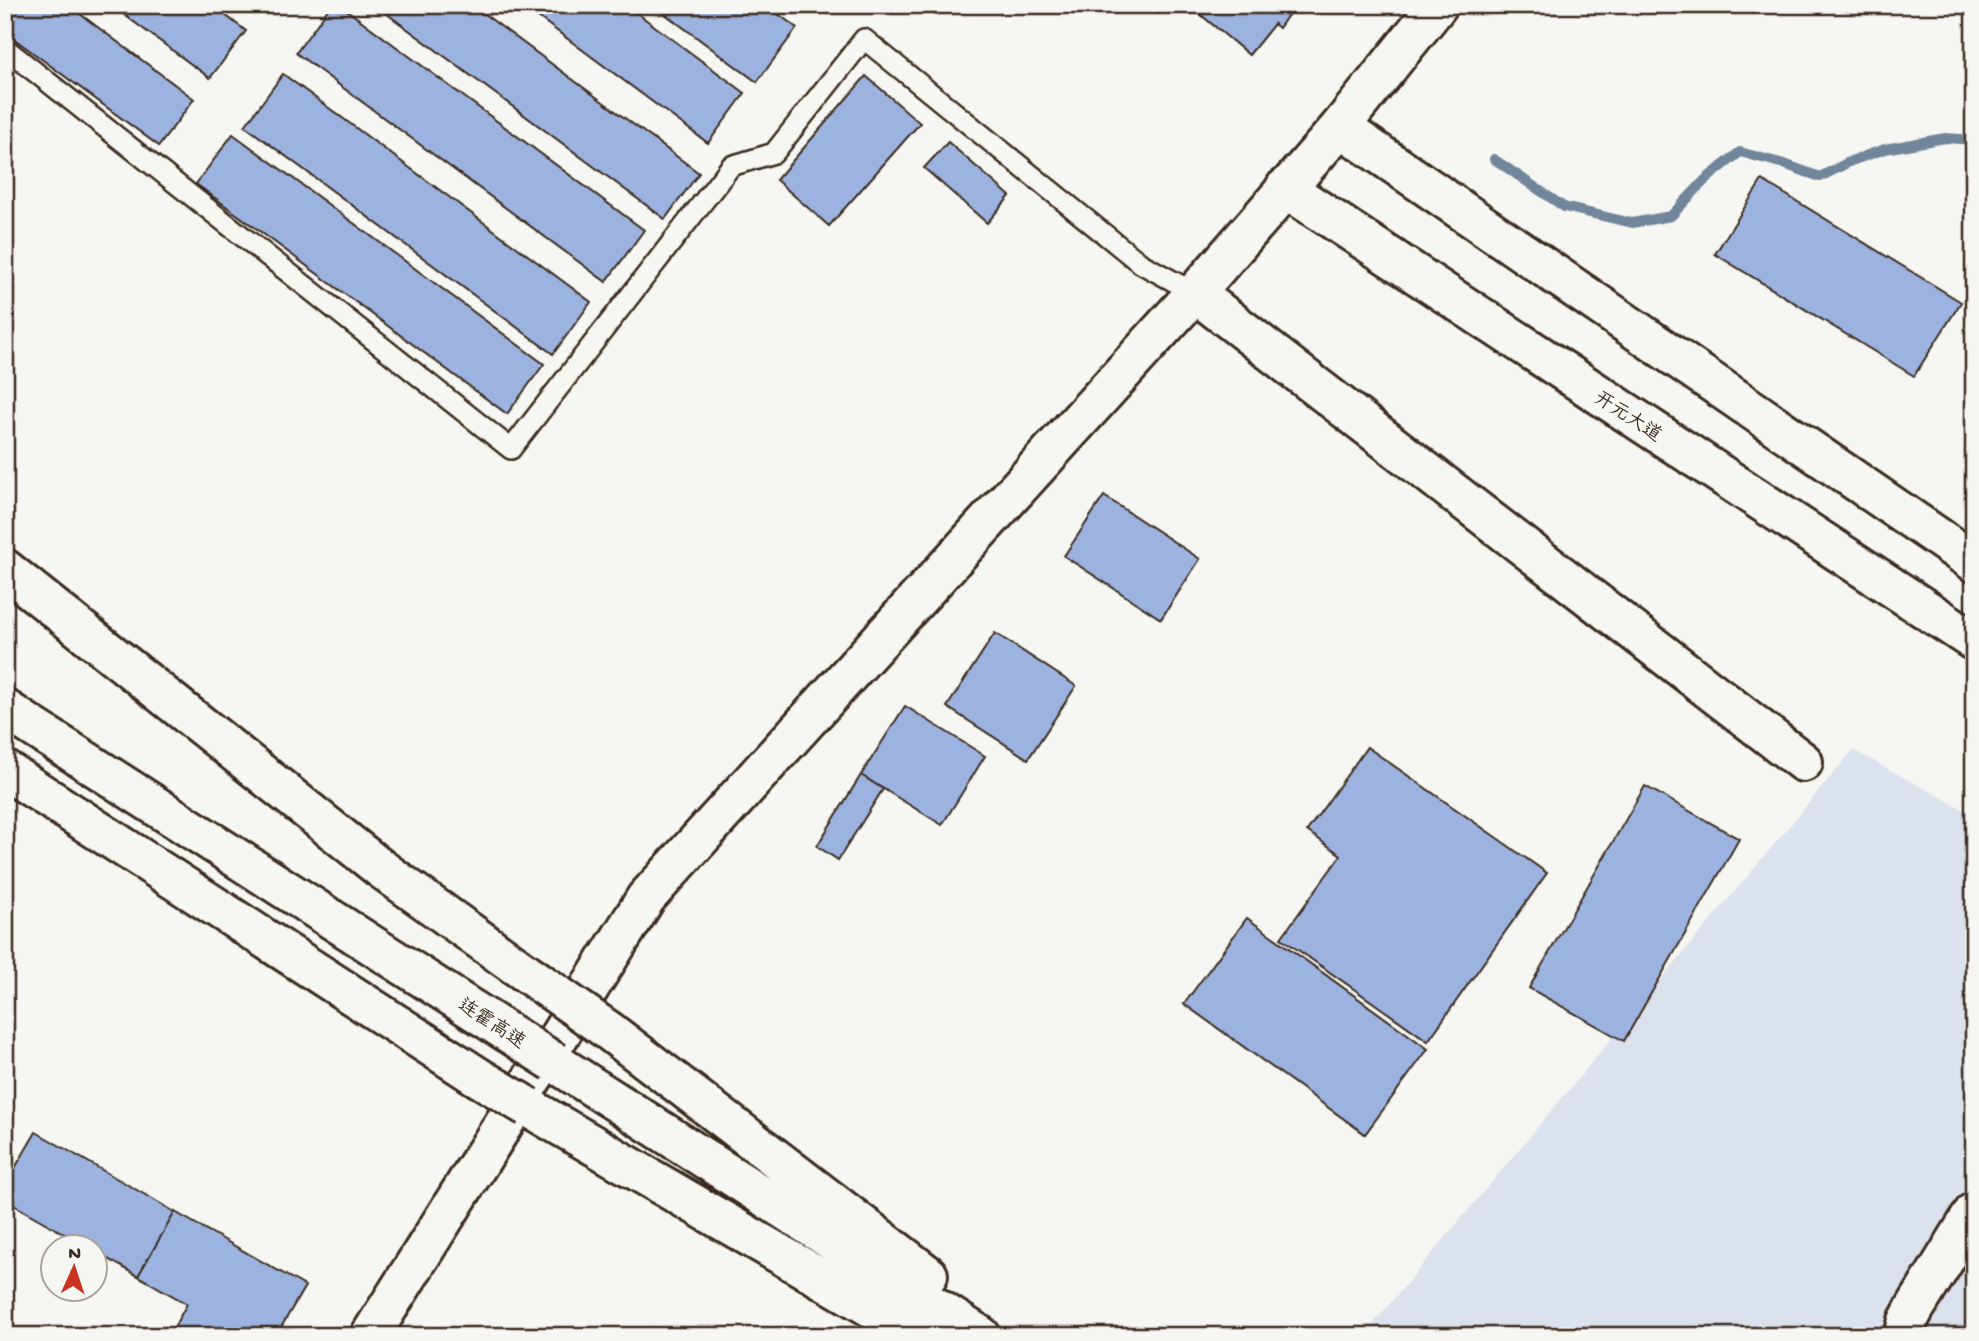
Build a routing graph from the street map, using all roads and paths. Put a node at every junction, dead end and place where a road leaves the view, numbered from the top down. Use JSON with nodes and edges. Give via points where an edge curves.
{"nodes":[{"id":1,"x":1437,"y":5,"type":"edge"},
{"id":2,"x":5,"y":48,"type":"edge"},
{"id":3,"x":1340,"y":127,"type":"junction"},
{"id":4,"x":1285,"y":188,"type":"junction"},
{"id":5,"x":1195,"y":293,"type":"junction"},
{"id":6,"x":1974,"y":562,"type":"edge"},
{"id":7,"x":5,"y":569,"type":"edge"},
{"id":8,"x":1974,"y":641,"type":"edge"},
{"id":9,"x":5,"y":709,"type":"edge"},
{"id":10,"x":1803,"y":762,"type":"dead end"},
{"id":11,"x":5,"y":770,"type":"edge"},
{"id":12,"x":5,"y":782,"type":"edge"},
{"id":13,"x":84,"y":822,"type":"junction"},
{"id":14,"x":1974,"y":1212,"type":"edge"},
{"id":15,"x":370,"y":1336,"type":"edge"},
{"id":16,"x":920,"y":1336,"type":"edge"},
{"id":17,"x":981,"y":1336,"type":"edge"},
{"id":18,"x":1008,"y":1336,"type":"edge"},
{"id":19,"x":1905,"y":1336,"type":"edge"}],
"edges":[{"from":1,"to":3,"type":"main road"},
{"from":2,"to":5,"type":"lane","via":[[511,449],[731,166],[774,153],[864,39],[1140,264]]},
{"from":3,"to":4,"type":"main road"},
{"from":3,"to":6,"type":"main road"},
{"from":4,"to":5,"type":"main road"},
{"from":4,"to":8,"type":"main road","name":"开元大道"},
{"from":5,"to":10,"type":"main road"},
{"from":5,"to":15,"type":"main road","via":[[646,898]]},
{"from":7,"to":18,"type":"main road","bridge":true,"via":[[380,868],[609,1031]]},
{"from":9,"to":17,"type":"main road","name":"连霍高速","bridge":true},
{"from":11,"to":13,"type":"main road"},
{"from":12,"to":13,"type":"main road"},
{"from":13,"to":16,"type":"main road","bridge":true,"via":[[528,1107]]},
{"from":14,"to":19,"type":"main road","via":[[1915,1308]]}]}
